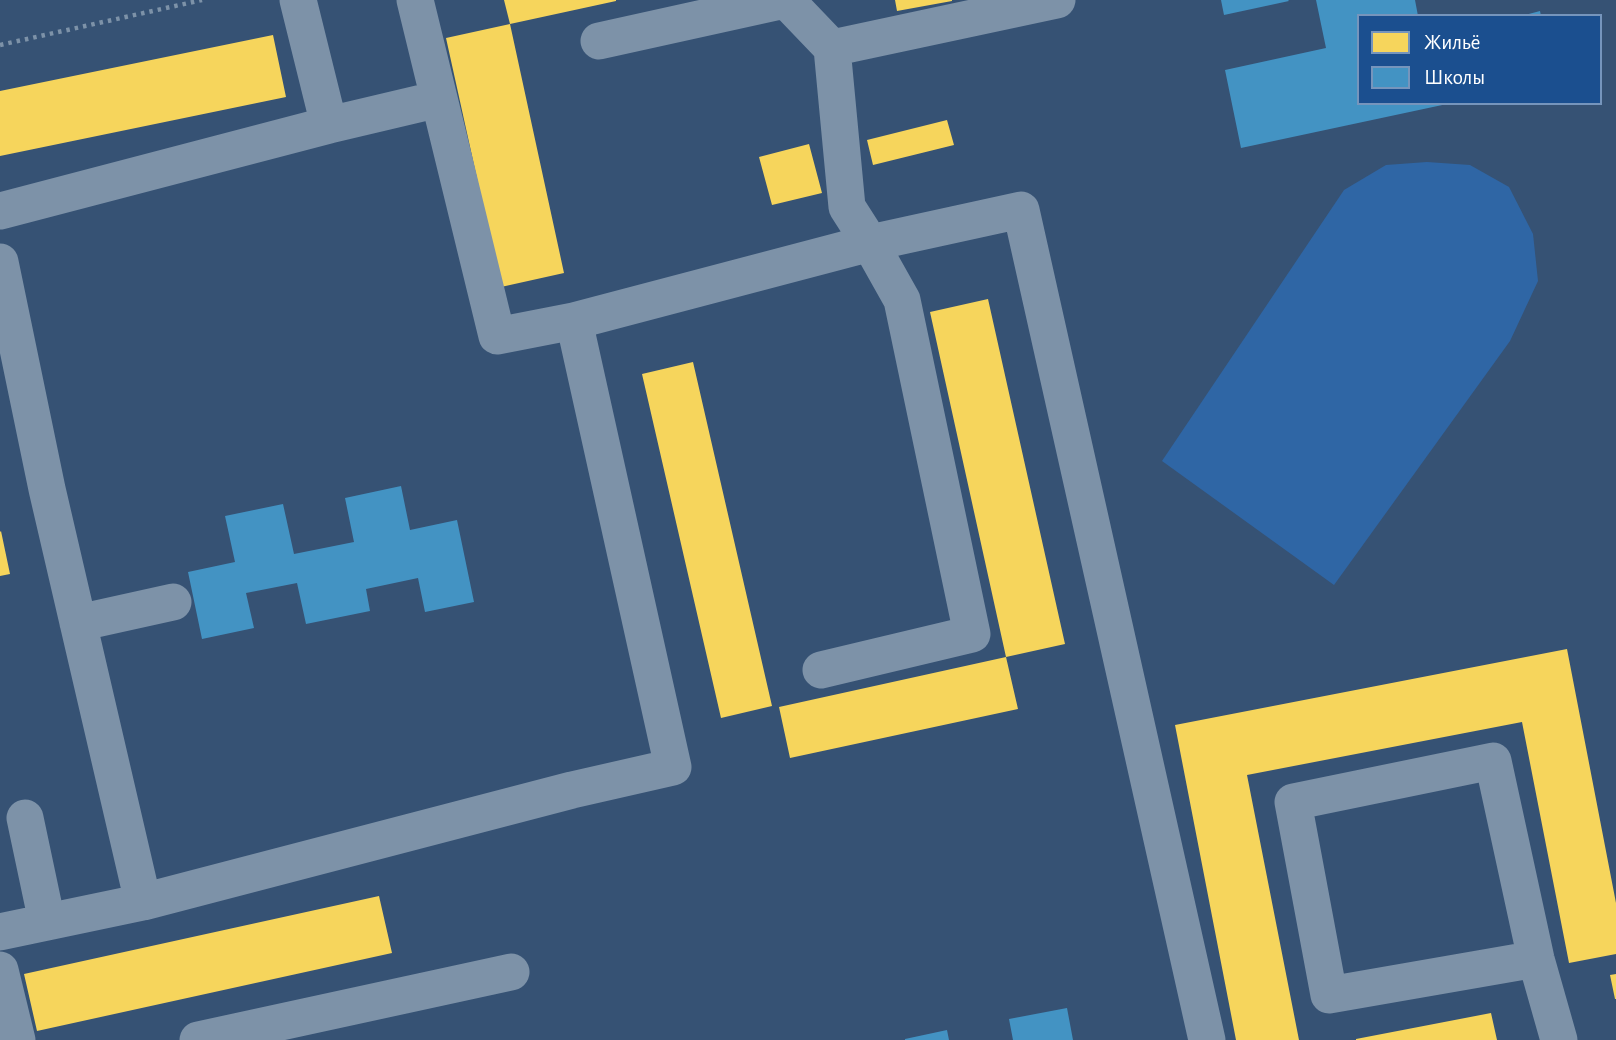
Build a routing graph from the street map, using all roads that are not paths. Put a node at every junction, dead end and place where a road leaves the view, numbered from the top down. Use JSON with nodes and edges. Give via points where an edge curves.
{"nodes":[{"id":1,"x":298,"y":0,"type":"edge"},
{"id":2,"x":415,"y":0,"type":"edge"},
{"id":3,"x":785,"y":0,"type":"edge"},
{"id":4,"x":1057,"y":0,"type":"edge"},
{"id":5,"x":599,"y":41,"type":"dead end"},
{"id":6,"x":832,"y":48,"type":"junction"},
{"id":7,"x":439,"y":99,"type":"junction"},
{"id":8,"x":329,"y":125,"type":"junction"},
{"id":9,"x":0,"y":211,"type":"edge"},
{"id":10,"x":870,"y":243,"type":"junction"},
{"id":11,"x":0,"y":262,"type":"edge"},
{"id":12,"x":574,"y":321,"type":"junction"},
{"id":13,"x":173,"y":602,"type":"dead end"},
{"id":14,"x":78,"y":623,"type":"junction"},
{"id":15,"x":821,"y":670,"type":"dead end"},
{"id":16,"x":25,"y":817,"type":"dead end"},
{"id":17,"x":143,"y":902,"type":"junction"},
{"id":18,"x":47,"y":922,"type":"junction"},
{"id":19,"x":0,"y":932,"type":"edge"},
{"id":20,"x":1536,"y":959,"type":"junction"},
{"id":21,"x":0,"y":970,"type":"edge"},
{"id":22,"x":511,"y":972,"type":"dead end"},
{"id":23,"x":17,"y":1040,"type":"edge"},
{"id":24,"x":198,"y":1040,"type":"edge"},
{"id":25,"x":1207,"y":1040,"type":"edge"},
{"id":26,"x":1559,"y":1040,"type":"edge"}],
"edges":[{"from":1,"to":8,"type":"lane"},
{"from":2,"to":7,"type":"lane"},
{"from":3,"to":5,"type":"lane"},
{"from":3,"to":6,"type":"lane"},
{"from":4,"to":6,"type":"lane"},
{"from":6,"to":10,"type":"lane","via":[[847,206]]},
{"from":7,"to":8,"type":"lane"},
{"from":7,"to":12,"type":"lane","via":[[497,336]]},
{"from":8,"to":9,"type":"lane"},
{"from":10,"to":12,"type":"lane"},
{"from":10,"to":15,"type":"lane","via":[[902,300],[972,634]]},
{"from":10,"to":25,"type":"lane","via":[[1021,210]]},
{"from":11,"to":14,"type":"lane"},
{"from":12,"to":17,"type":"lane","via":[[673,767]]},
{"from":13,"to":14,"type":"lane"},
{"from":14,"to":17,"type":"lane"},
{"from":16,"to":18,"type":"lane"},
{"from":17,"to":18,"type":"lane"},
{"from":18,"to":19,"type":"lane"},
{"from":20,"to":20,"type":"lane","via":[[1493,761],[1293,802],[1329,995]]},
{"from":20,"to":26,"type":"lane"},
{"from":21,"to":23,"type":"lane"},
{"from":22,"to":24,"type":"lane"}]}
